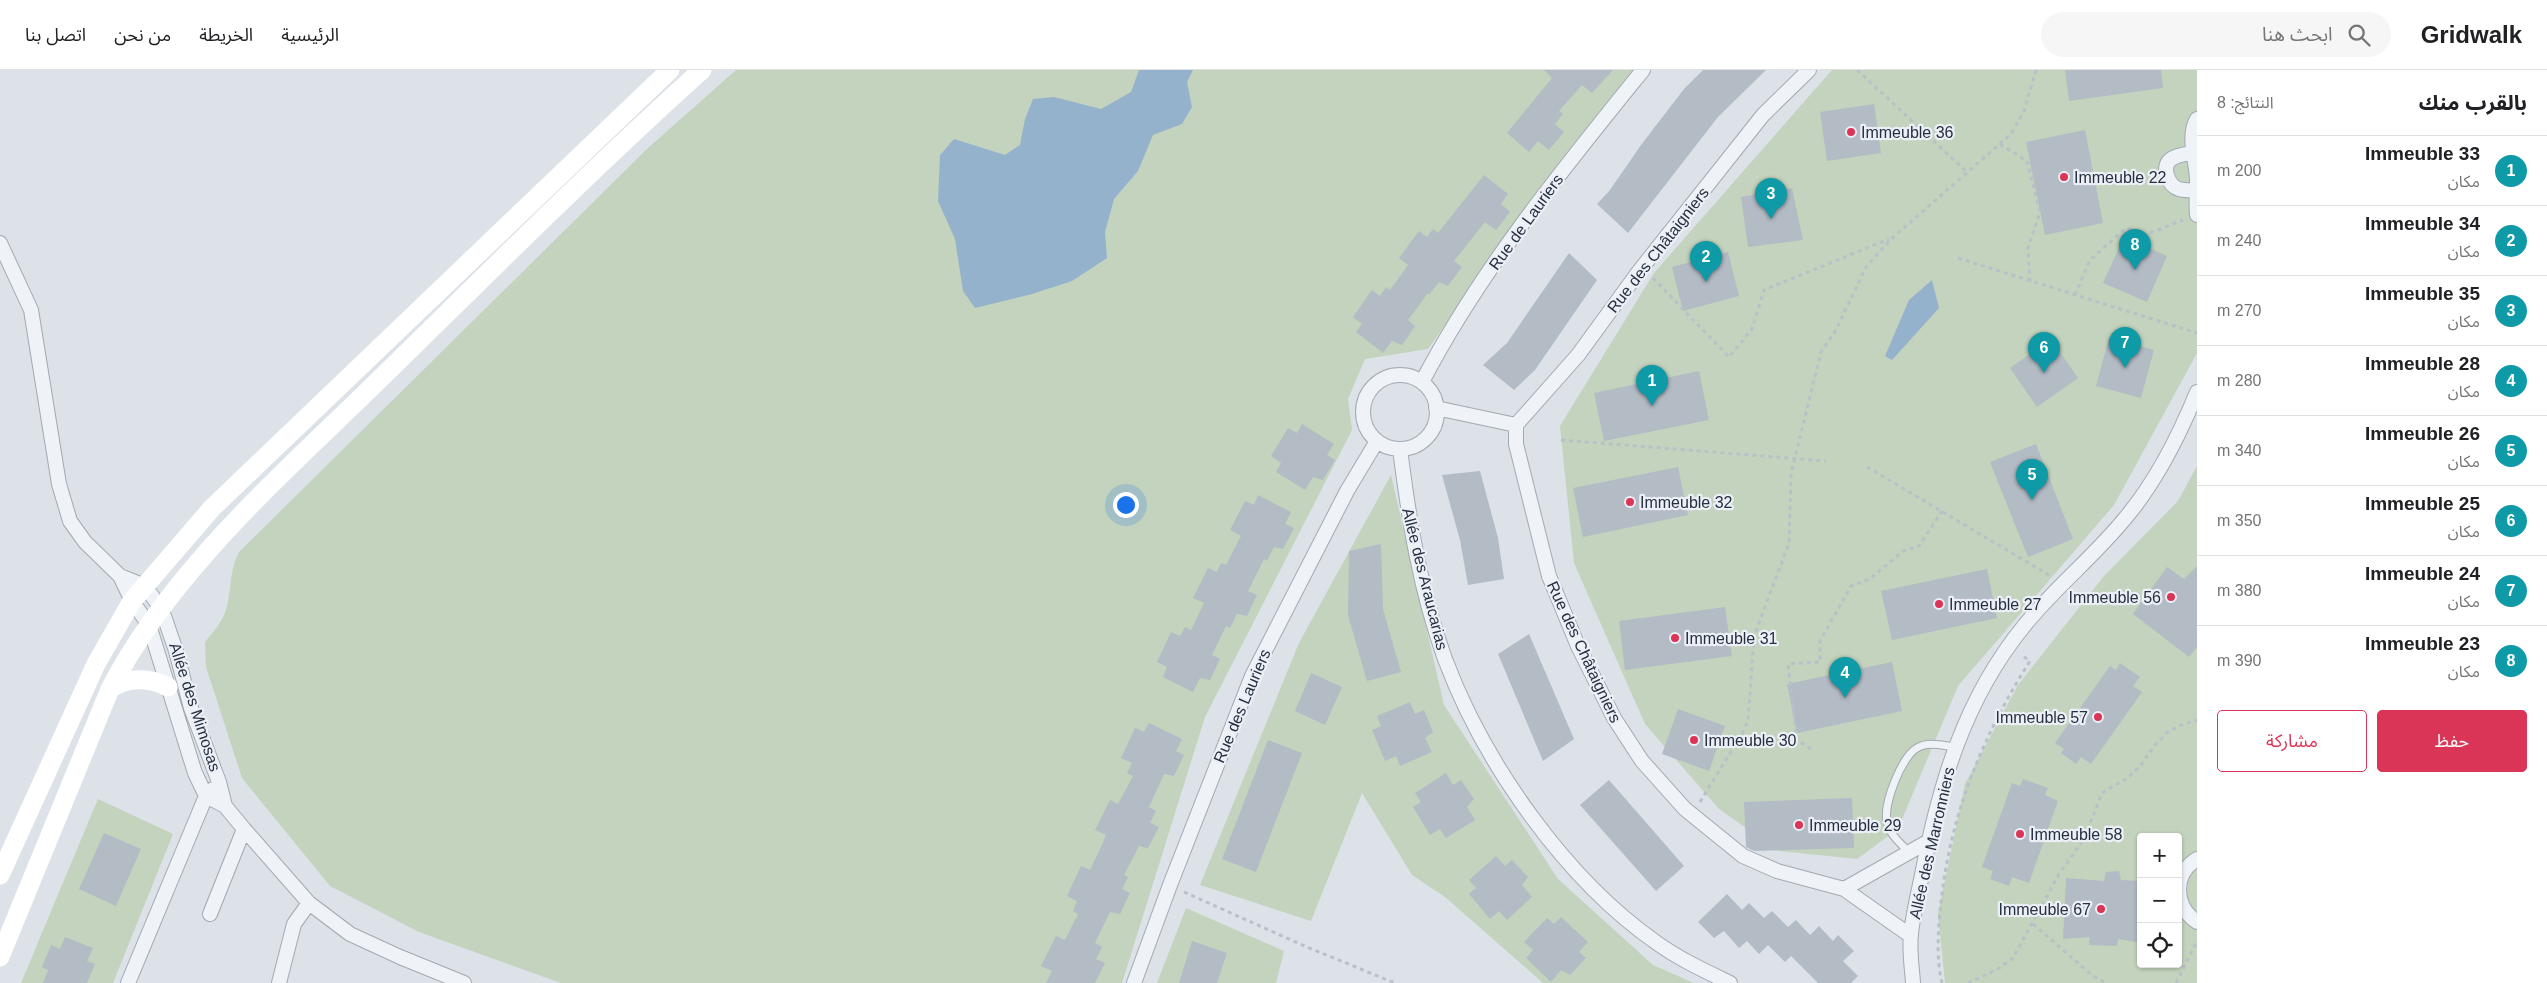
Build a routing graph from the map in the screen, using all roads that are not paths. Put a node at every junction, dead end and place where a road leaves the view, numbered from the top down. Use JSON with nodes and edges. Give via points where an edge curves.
{"nodes":[{"id":1,"x":670,"y":70,"type":"edge"},
{"id":2,"x":702,"y":70,"type":"edge"},
{"id":3,"x":1643,"y":70,"type":"edge"},
{"id":4,"x":1809,"y":70,"type":"edge"},
{"id":5,"x":2197,"y":119,"type":"edge"},
{"id":6,"x":2192,"y":153,"type":"junction"},
{"id":7,"x":2195,"y":190,"type":"junction"},
{"id":8,"x":2193,"y":217,"type":"edge"},
{"id":9,"x":0,"y":243,"type":"edge"},
{"id":10,"x":1422,"y":382,"type":"junction"},
{"id":11,"x":2197,"y":392,"type":"edge"},
{"id":12,"x":1436,"y":408,"type":"junction"},
{"id":13,"x":1516,"y":425,"type":"junction"},
{"id":14,"x":1377,"y":441,"type":"junction"},
{"id":15,"x":1400,"y":448,"type":"junction"},
{"id":16,"x":120,"y":576,"type":"junction"},
{"id":17,"x":146,"y":586,"type":"junction"},
{"id":18,"x":132,"y":600,"type":"junction"},
{"id":19,"x":162,"y":610,"type":"junction"},
{"id":20,"x":149,"y":625,"type":"junction"},
{"id":21,"x":168,"y":687,"type":"junction"},
{"id":22,"x":110,"y":690,"type":"junction"},
{"id":23,"x":1955,"y":747,"type":"junction"},
{"id":24,"x":219,"y":782,"type":"junction"},
{"id":25,"x":206,"y":796,"type":"junction"},
{"id":26,"x":225,"y":806,"type":"junction"},
{"id":27,"x":244,"y":829,"type":"junction"},
{"id":28,"x":1928,"y":841,"type":"junction"},
{"id":29,"x":1909,"y":852,"type":"junction"},
{"id":30,"x":2197,"y":859,"type":"edge"},
{"id":31,"x":0,"y":875,"type":"edge"},
{"id":32,"x":1844,"y":889,"type":"junction"},
{"id":33,"x":309,"y":903,"type":"junction"},
{"id":34,"x":210,"y":914,"type":"dead end"},
{"id":35,"x":2197,"y":922,"type":"edge"},
{"id":36,"x":1911,"y":936,"type":"junction"},
{"id":37,"x":0,"y":957,"type":"edge"},
{"id":38,"x":128,"y":983,"type":"edge"},
{"id":39,"x":279,"y":983,"type":"edge"},
{"id":40,"x":464,"y":983,"type":"edge"},
{"id":41,"x":1134,"y":983,"type":"edge"},
{"id":42,"x":1730,"y":983,"type":"edge"},
{"id":43,"x":1913,"y":983,"type":"edge"}],
"edges":[{"from":1,"to":17,"type":"street","via":[[212,508]]},
{"from":2,"to":19,"type":"street","via":[[542,220],[235,521]]},
{"from":3,"to":10,"type":"street","name":"Rue de Lauriers","via":[[1502,252],[1444,339]]},
{"from":4,"to":13,"type":"street","name":"Rue des Châtaigniers","via":[[1763,115],[1640,270],[1578,355]]},
{"from":5,"to":6,"type":"street"},
{"from":6,"to":7,"type":"street","via":[[2197,180]]},
{"from":6,"to":7,"type":"street","via":[[2171,158],[2166,171],[2172,185],[2179,190]]},
{"from":7,"to":8,"type":"street"},
{"from":9,"to":16,"type":"street","via":[[31,310],[59,484],[70,520],[85,542]]},
{"from":10,"to":12,"type":"street","via":[[1432,394]]},
{"from":10,"to":14,"type":"street","via":[[1411,376],[1399,375],[1387,377],[1372,387],[1364,403],[1363,415],[1366,427]]},
{"from":11,"to":23,"type":"street","name":"Allée des Marronniers","via":[[2144,493],[2103,544],[2039,608],[2008,647],[1986,682]]},
{"from":12,"to":13,"type":"street"},
{"from":12,"to":15,"type":"street","via":[[1436,419],[1429,434],[1416,444]]},
{"from":13,"to":32,"type":"street","name":"Rue des Châtaigniers","via":[[1518,457],[1549,576],[1578,646],[1629,744],[1659,782],[1692,815],[1743,856],[1777,871]]},
{"from":14,"to":15,"type":"street","via":[[1388,447]]},
{"from":14,"to":41,"type":"street","name":"Rue des Lauriers","via":[[1347,491],[1252,676]]},
{"from":15,"to":42,"type":"street","name":"Allée des Araucarias","via":[[1410,526],[1428,603],[1455,682],[1487,746],[1545,833],[1596,891],[1657,943]]},
{"from":16,"to":17,"type":"street"},
{"from":16,"to":18,"type":"street","name":"Allée des Mimosas"},
{"from":17,"to":18,"type":"street"},
{"from":17,"to":19,"type":"street","name":"Allée des Mimosas"},
{"from":18,"to":20,"type":"street","name":"Allée des Mimosas"},
{"from":18,"to":31,"type":"street","via":[[96,664]]},
{"from":19,"to":20,"type":"street"},
{"from":19,"to":24,"type":"street","name":"Allée des Mimosas","via":[[191,708]]},
{"from":20,"to":21,"type":"street","name":"Allée des Mimosas"},
{"from":20,"to":22,"type":"street","via":[[128,654]]},
{"from":21,"to":22,"type":"street","via":[[146,680],[130,680],[121,681]]},
{"from":21,"to":25,"type":"street","name":"Allée des Mimosas","via":[[184,742]]},
{"from":22,"to":37,"type":"street"},
{"from":23,"to":28,"type":"street","name":"Allée des Marronniers"},
{"from":23,"to":29,"type":"lane","via":[[1931,744],[1918,747],[1901,767],[1886,812],[1888,827]]},
{"from":24,"to":25,"type":"street"},
{"from":24,"to":26,"type":"street","name":"Allée des Mimosas"},
{"from":25,"to":26,"type":"street","name":"Allée des Mimosas"},
{"from":25,"to":38,"type":"street"},
{"from":26,"to":27,"type":"street","name":"Allée des Mimosas"},
{"from":27,"to":33,"type":"street","name":"Allée des Mimosas"},
{"from":27,"to":34,"type":"street"},
{"from":28,"to":29,"type":"street"},
{"from":28,"to":36,"type":"street","name":"Allée des Marronniers"},
{"from":29,"to":32,"type":"street"},
{"from":30,"to":35,"type":"street","via":[[2183,874],[2178,892],[2183,909]]},
{"from":32,"to":36,"type":"street"},
{"from":33,"to":39,"type":"street","via":[[294,924]]},
{"from":33,"to":40,"type":"street","name":"Allée des Mimosas","via":[[350,934]]},
{"from":36,"to":43,"type":"street","name":"Allée des Marronniers"}]}
